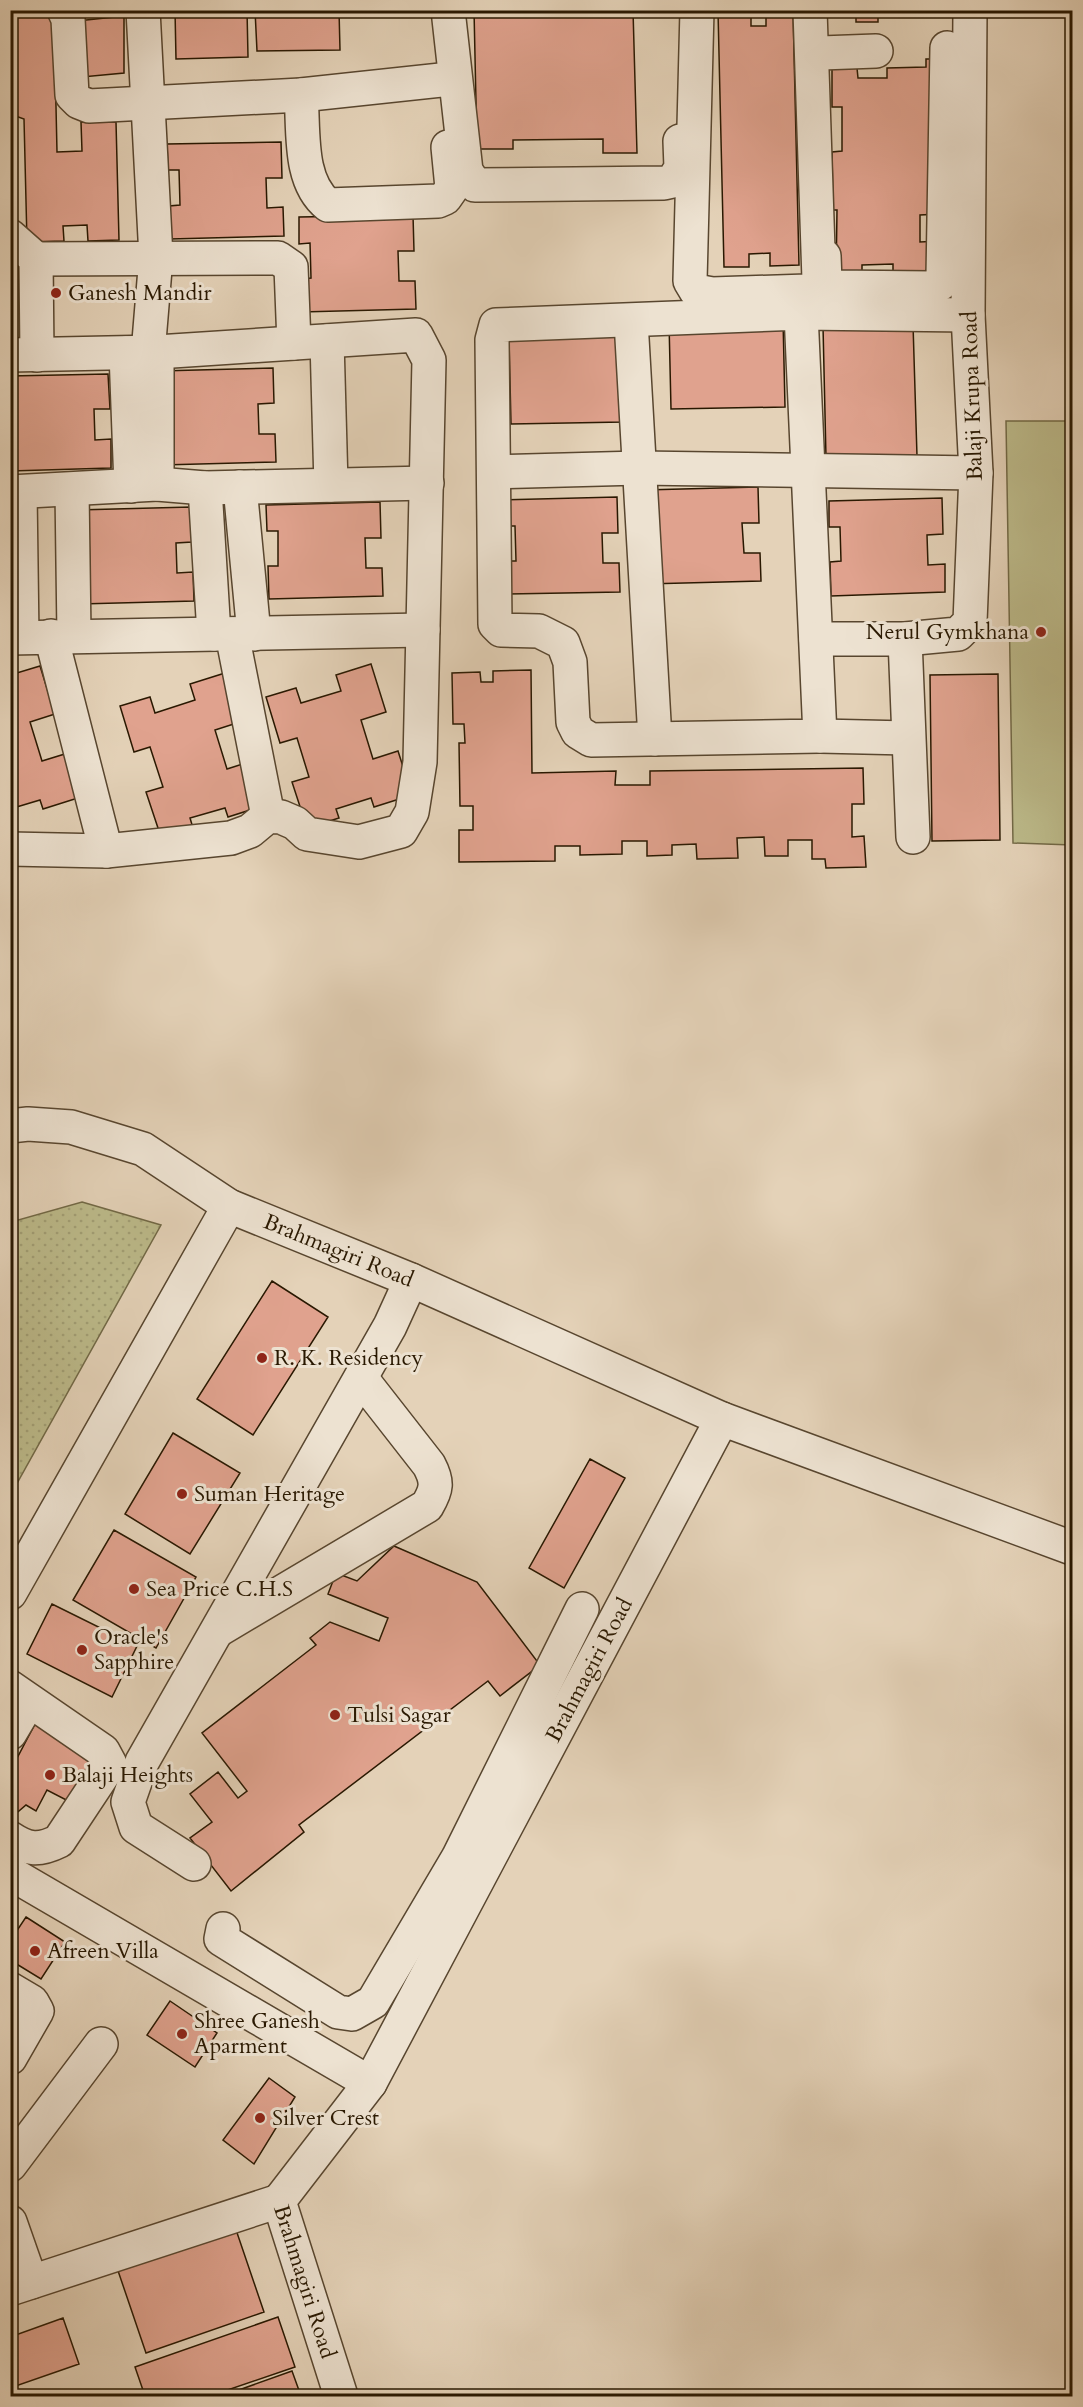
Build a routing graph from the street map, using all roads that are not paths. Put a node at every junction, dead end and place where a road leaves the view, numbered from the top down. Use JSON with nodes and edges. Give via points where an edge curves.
{"nodes":[{"id":1,"x":64,"y":10,"type":"edge"},
{"id":2,"x":143,"y":10,"type":"edge"},
{"id":3,"x":433,"y":10,"type":"edge"},
{"id":4,"x":448,"y":10,"type":"edge"},
{"id":5,"x":676,"y":10,"type":"edge"},
{"id":6,"x":697,"y":10,"type":"edge"},
{"id":7,"x":810,"y":10,"type":"edge"},
{"id":8,"x":820,"y":10,"type":"edge"},
{"id":9,"x":947,"y":10,"type":"edge"},
{"id":10,"x":969,"y":10,"type":"edge"},
{"id":11,"x":876,"y":51,"type":"dead end"},
{"id":12,"x":821,"y":52,"type":"junction"},
{"id":13,"x":441,"y":80,"type":"junction"},
{"id":14,"x":301,"y":95,"type":"junction"},
{"id":15,"x":149,"y":103,"type":"junction"},
{"id":16,"x":19,"y":246,"type":"edge"},
{"id":17,"x":156,"y":257,"type":"junction"},
{"id":18,"x":801,"y":313,"type":"junction"},
{"id":19,"x":968,"y":315,"type":"junction"},
{"id":20,"x":632,"y":321,"type":"junction"},
{"id":21,"x":327,"y":341,"type":"junction"},
{"id":22,"x":294,"y":343,"type":"junction"},
{"id":23,"x":144,"y":353,"type":"junction"},
{"id":24,"x":24,"y":355,"type":"edge"},
{"id":25,"x":639,"y":468,"type":"junction"},
{"id":26,"x":808,"y":471,"type":"junction"},
{"id":27,"x":494,"y":472,"type":"junction"},
{"id":28,"x":976,"y":473,"type":"junction"},
{"id":29,"x":426,"y":483,"type":"junction"},
{"id":30,"x":144,"y":485,"type":"junction"},
{"id":31,"x":331,"y":485,"type":"junction"},
{"id":32,"x":240,"y":487,"type":"junction"},
{"id":33,"x":205,"y":488,"type":"junction"},
{"id":34,"x":72,"y":490,"type":"junction"},
{"id":35,"x":15,"y":492,"type":"edge"},
{"id":36,"x":423,"y":630,"type":"junction"},
{"id":37,"x":233,"y":634,"type":"junction"},
{"id":38,"x":39,"y":637,"type":"edge"},
{"id":39,"x":816,"y":639,"type":"junction"},
{"id":40,"x":905,"y":639,"type":"junction"},
{"id":41,"x":820,"y":736,"type":"junction"},
{"id":42,"x":908,"y":738,"type":"junction"},
{"id":43,"x":655,"y":739,"type":"junction"},
{"id":44,"x":268,"y":816,"type":"junction"},
{"id":45,"x":913,"y":837,"type":"dead end"},
{"id":46,"x":10,"y":849,"type":"edge"},
{"id":47,"x":106,"y":851,"type":"junction"},
{"id":48,"x":10,"y":1126,"type":"edge"},
{"id":49,"x":229,"y":1206,"type":"junction"},
{"id":50,"x":411,"y":1280,"type":"junction"},
{"id":51,"x":361,"y":1378,"type":"junction"},
{"id":52,"x":722,"y":1419,"type":"junction"},
{"id":53,"x":1072,"y":1548,"type":"edge"},
{"id":54,"x":10,"y":1593,"type":"edge"},
{"id":55,"x":582,"y":1609,"type":"dead end"},
{"id":56,"x":216,"y":1631,"type":"junction"},
{"id":57,"x":20,"y":1694,"type":"edge"},
{"id":58,"x":10,"y":1733,"type":"edge"},
{"id":59,"x":10,"y":1838,"type":"edge"},
{"id":60,"x":194,"y":1864,"type":"dead end"},
{"id":61,"x":470,"y":1865,"type":"junction"},
{"id":62,"x":28,"y":1873,"type":"edge"},
{"id":63,"x":223,"y":1929,"type":"dead end"},
{"id":64,"x":10,"y":1989,"type":"edge"},
{"id":65,"x":101,"y":2044,"type":"dead end"},
{"id":66,"x":10,"y":2058,"type":"edge"},
{"id":67,"x":370,"y":2083,"type":"junction"},
{"id":68,"x":10,"y":2165,"type":"edge"},
{"id":69,"x":279,"y":2201,"type":"junction"},
{"id":70,"x":10,"y":2222,"type":"edge"},
{"id":71,"x":21,"y":2286,"type":"edge"},
{"id":72,"x":341,"y":2397,"type":"edge"}],
"edges":[{"from":1,"to":15,"type":"street","via":[[68,19],[72,95],[89,106]]},
{"from":2,"to":15,"type":"street"},
{"from":3,"to":13,"type":"street"},
{"from":4,"to":5,"type":"street","via":[[466,171],[475,185],[673,181],[681,168]]},
{"from":6,"to":7,"type":"street","via":[[690,281],[696,291],[712,294],[807,291],[819,280]]},
{"from":8,"to":12,"type":"street"},
{"from":9,"to":12,"type":"street","via":[[943,276],[940,284],[932,288],[841,288],[825,282]]},
{"from":10,"to":19,"type":"street","name":"Balaji Krupa Road"},
{"from":11,"to":12,"type":"street"},
{"from":13,"to":14,"type":"street"},
{"from":13,"to":14,"type":"street","via":[[452,188],[438,201],[328,205],[315,195],[308,176]]},
{"from":14,"to":15,"type":"street"},
{"from":15,"to":17,"type":"street"},
{"from":16,"to":17,"type":"street"},
{"from":16,"to":24,"type":"street"},
{"from":17,"to":22,"type":"street","via":[[278,258],[291,267]]},
{"from":17,"to":23,"type":"street"},
{"from":18,"to":19,"type":"street"},
{"from":18,"to":20,"type":"street"},
{"from":18,"to":26,"type":"street"},
{"from":19,"to":28,"type":"street","name":"Balaji Krupa Road"},
{"from":20,"to":25,"type":"street"},
{"from":20,"to":27,"type":"street","via":[[496,325],[492,340]]},
{"from":21,"to":22,"type":"street"},
{"from":21,"to":29,"type":"street","via":[[416,335],[429,360]]},
{"from":21,"to":31,"type":"street"},
{"from":22,"to":23,"type":"street"},
{"from":23,"to":24,"type":"street"},
{"from":23,"to":30,"type":"street"},
{"from":25,"to":26,"type":"street"},
{"from":25,"to":27,"type":"street"},
{"from":25,"to":43,"type":"street"},
{"from":26,"to":28,"type":"street"},
{"from":26,"to":39,"type":"street"},
{"from":27,"to":43,"type":"street","via":[[496,627],[539,631],[563,642],[570,662],[573,722],[578,732],[591,740]]},
{"from":28,"to":40,"type":"street","name":"Balaji Krupa Road","via":[[970,622],[958,634]]},
{"from":29,"to":31,"type":"street"},
{"from":29,"to":36,"type":"street"},
{"from":30,"to":33,"type":"street"},
{"from":30,"to":34,"type":"street"},
{"from":31,"to":32,"type":"street"},
{"from":32,"to":33,"type":"street"},
{"from":32,"to":37,"type":"street"},
{"from":33,"to":37,"type":"street"},
{"from":34,"to":35,"type":"street"},
{"from":34,"to":38,"type":"street"},
{"from":35,"to":38,"type":"street"},
{"from":36,"to":37,"type":"street"},
{"from":36,"to":44,"type":"street","via":[[420,762],[412,812],[401,831],[359,842],[307,834],[288,820]]},
{"from":37,"to":38,"type":"street"},
{"from":37,"to":44,"type":"street"},
{"from":38,"to":47,"type":"street"},
{"from":39,"to":40,"type":"street","name":"Balaji Krupa Road"},
{"from":39,"to":41,"type":"street"},
{"from":40,"to":42,"type":"street"},
{"from":41,"to":42,"type":"street"},
{"from":41,"to":43,"type":"street"},
{"from":42,"to":45,"type":"street"},
{"from":44,"to":47,"type":"street","via":[[250,831],[231,838]]},
{"from":46,"to":47,"type":"street"},
{"from":48,"to":49,"type":"street","name":"Brahmagiri Road","via":[[71,1127],[143,1149]]},
{"from":49,"to":50,"type":"street","name":"Brahmagiri Road"},
{"from":49,"to":54,"type":"street"},
{"from":50,"to":51,"type":"street"},
{"from":50,"to":52,"type":"street","name":"Brahmagiri Road"},
{"from":51,"to":56,"type":"street"},
{"from":51,"to":56,"type":"street","via":[[429,1465],[437,1490],[427,1506]]},
{"from":52,"to":53,"type":"street"},
{"from":52,"to":61,"type":"street","name":"Brahmagiri Road"},
{"from":55,"to":61,"type":"street"},
{"from":56,"to":60,"type":"street","via":[[142,1762],[128,1802],[136,1827]]},
{"from":57,"to":58,"type":"street"},
{"from":57,"to":59,"type":"street","via":[[103,1751],[110,1764],[58,1840],[45,1848],[26,1849]]},
{"from":61,"to":63,"type":"street","via":[[373,2001],[352,2014],[338,2012],[221,1939]]},
{"from":61,"to":67,"type":"street","name":"Brahmagiri Road"},
{"from":62,"to":67,"type":"street"},
{"from":64,"to":66,"type":"street","via":[[32,2002],[37,2011]]},
{"from":65,"to":68,"type":"street","via":[[32,2123]]},
{"from":67,"to":69,"type":"street","name":"Brahmagiri Road"},
{"from":69,"to":71,"type":"street"},
{"from":69,"to":72,"type":"street","name":"Brahmagiri Road"},
{"from":70,"to":71,"type":"street"}]}
